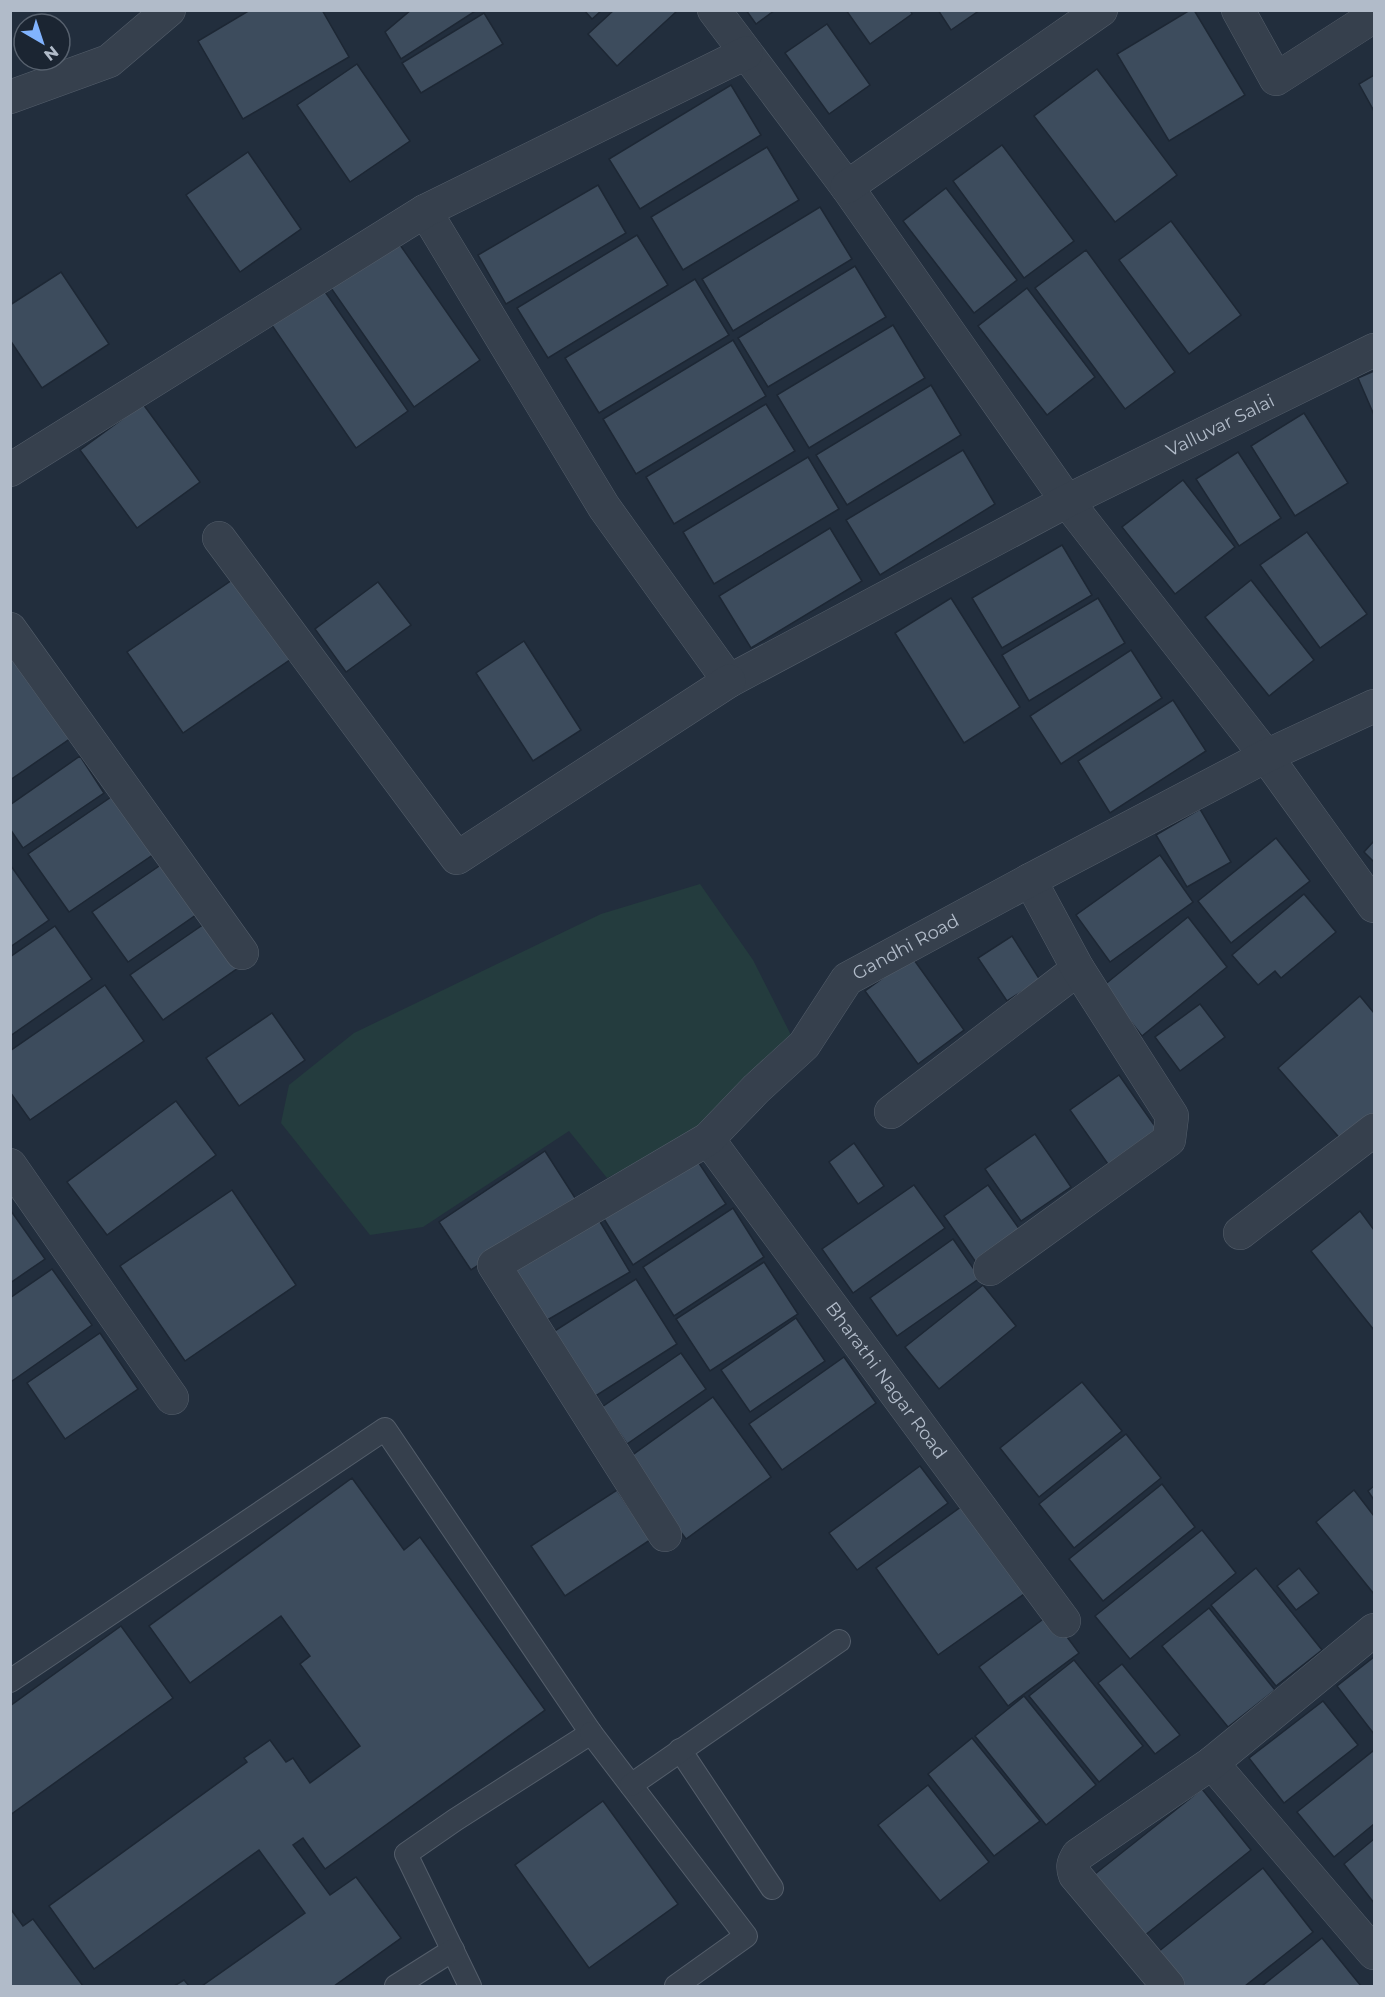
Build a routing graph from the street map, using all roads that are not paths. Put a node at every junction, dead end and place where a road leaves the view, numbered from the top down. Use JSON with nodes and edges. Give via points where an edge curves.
{"nodes":[{"id":1,"x":169,"y":10,"type":"edge"},
{"id":2,"x":714,"y":10,"type":"edge"},
{"id":3,"x":1101,"y":10,"type":"edge"},
{"id":4,"x":1238,"y":10,"type":"edge"},
{"id":5,"x":1374,"y":16,"type":"edge"},
{"id":6,"x":746,"y":53,"type":"junction"},
{"id":7,"x":10,"y":97,"type":"edge"},
{"id":8,"x":847,"y":187,"type":"junction"},
{"id":9,"x":425,"y":211,"type":"junction"},
{"id":10,"x":1374,"y":350,"type":"edge"},
{"id":11,"x":10,"y":470,"type":"edge"},
{"id":12,"x":1067,"y":501,"type":"junction"},
{"id":13,"x":219,"y":538,"type":"dead end"},
{"id":14,"x":10,"y":629,"type":"edge"},
{"id":15,"x":729,"y":681,"type":"junction"},
{"id":16,"x":1374,"y":706,"type":"edge"},
{"id":17,"x":1266,"y":756,"type":"junction"},
{"id":18,"x":1030,"y":880,"type":"junction"},
{"id":19,"x":1374,"y":906,"type":"edge"},
{"id":20,"x":242,"y":953,"type":"dead end"},
{"id":21,"x":1078,"y":969,"type":"junction"},
{"id":22,"x":891,"y":1112,"type":"dead end"},
{"id":23,"x":1374,"y":1130,"type":"edge"},
{"id":24,"x":708,"y":1139,"type":"junction"},
{"id":25,"x":10,"y":1166,"type":"edge"},
{"id":26,"x":1240,"y":1233,"type":"dead end"},
{"id":27,"x":990,"y":1269,"type":"dead end"},
{"id":28,"x":172,"y":1398,"type":"dead end"},
{"id":29,"x":665,"y":1535,"type":"dead end"},
{"id":30,"x":1064,"y":1621,"type":"dead end"},
{"id":31,"x":1374,"y":1630,"type":"edge"},
{"id":32,"x":839,"y":1641,"type":"dead end"},
{"id":33,"x":10,"y":1681,"type":"edge"},
{"id":34,"x":591,"y":1733,"type":"junction"},
{"id":35,"x":680,"y":1750,"type":"junction"},
{"id":36,"x":1212,"y":1763,"type":"junction"},
{"id":37,"x":631,"y":1785,"type":"junction"},
{"id":38,"x":772,"y":1888,"type":"dead end"},
{"id":39,"x":453,"y":1950,"type":"junction"},
{"id":40,"x":1374,"y":1953,"type":"edge"},
{"id":41,"x":396,"y":1986,"type":"edge"},
{"id":42,"x":470,"y":1986,"type":"edge"},
{"id":43,"x":676,"y":1986,"type":"edge"},
{"id":44,"x":1168,"y":1986,"type":"edge"}],
"edges":[{"from":1,"to":7,"type":"street","via":[[109,61]]},
{"from":2,"to":6,"type":"street"},
{"from":3,"to":8,"type":"street"},
{"from":4,"to":5,"type":"street","via":[[1276,79]]},
{"from":6,"to":8,"type":"street"},
{"from":6,"to":9,"type":"street"},
{"from":8,"to":12,"type":"street"},
{"from":9,"to":11,"type":"street"},
{"from":9,"to":15,"type":"street","via":[[604,507]]},
{"from":10,"to":12,"type":"street","name":"Valluvar Salai"},
{"from":12,"to":15,"type":"street","name":"Valluvar Salai"},
{"from":12,"to":17,"type":"street"},
{"from":13,"to":15,"type":"street","name":"Valluvar Salai","via":[[457,858]]},
{"from":14,"to":20,"type":"street"},
{"from":16,"to":17,"type":"street","name":"Gandhi Road"},
{"from":17,"to":18,"type":"street","name":"Gandhi Road"},
{"from":17,"to":19,"type":"street"},
{"from":18,"to":21,"type":"street"},
{"from":18,"to":24,"type":"street","name":"Gandhi Road","via":[[847,979],[804,1045]]},
{"from":21,"to":22,"type":"street"},
{"from":21,"to":27,"type":"street","via":[[1172,1116],[1169,1140]]},
{"from":23,"to":26,"type":"street"},
{"from":24,"to":29,"type":"street","name":"Gandhi Road","via":[[494,1264]]},
{"from":24,"to":30,"type":"street","name":"Bharathi Nagar Road"},
{"from":25,"to":28,"type":"street"},
{"from":31,"to":36,"type":"street"},
{"from":32,"to":35,"type":"lane"},
{"from":33,"to":34,"type":"lane","via":[[385,1429]]},
{"from":34,"to":37,"type":"lane"},
{"from":34,"to":39,"type":"lane","via":[[406,1854]]},
{"from":35,"to":37,"type":"lane"},
{"from":35,"to":38,"type":"lane"},
{"from":36,"to":40,"type":"street"},
{"from":36,"to":44,"type":"street","via":[[1078,1855],[1072,1868]]},
{"from":37,"to":43,"type":"lane","via":[[746,1936]]},
{"from":39,"to":41,"type":"lane"},
{"from":39,"to":42,"type":"lane"}]}
